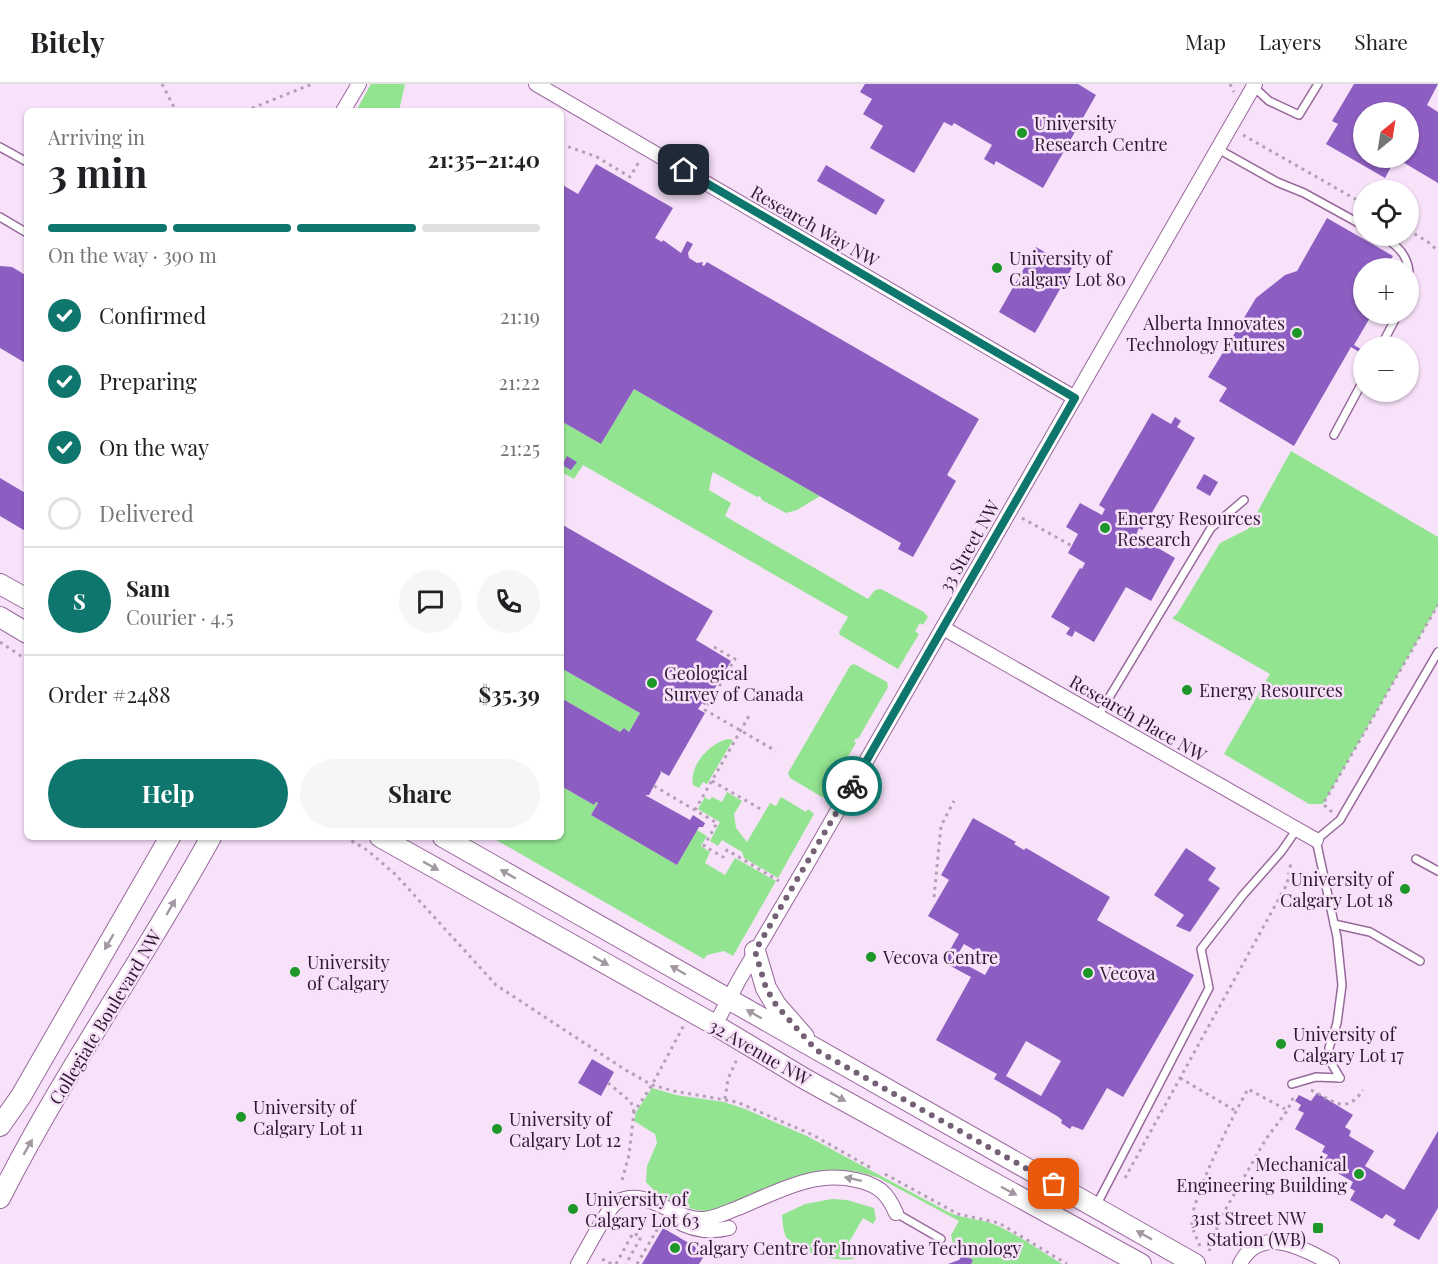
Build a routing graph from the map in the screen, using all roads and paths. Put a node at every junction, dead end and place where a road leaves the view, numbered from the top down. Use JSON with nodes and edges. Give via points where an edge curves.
{"nodes":[{"id":1,"x":162,"y":84,"type":"edge"},
{"id":2,"x":312,"y":84,"type":"edge"},
{"id":3,"x":359,"y":84,"type":"edge"},
{"id":4,"x":536,"y":84,"type":"edge"},
{"id":5,"x":1230,"y":84,"type":"edge"},
{"id":6,"x":1318,"y":84,"type":"edge"},
{"id":7,"x":1255,"y":86,"type":"edge"},
{"id":8,"x":1234,"y":92,"type":"dead end"},
{"id":9,"x":174,"y":108,"type":"edge"},
{"id":10,"x":252,"y":108,"type":"edge"},
{"id":11,"x":345,"y":108,"type":"edge"},
{"id":12,"x":1230,"y":127,"type":"junction"},
{"id":13,"x":564,"y":145,"type":"edge"},
{"id":14,"x":0,"y":147,"type":"edge"},
{"id":15,"x":647,"y":149,"type":"junction"},
{"id":16,"x":1218,"y":149,"type":"junction"},
{"id":17,"x":24,"y":160,"type":"edge"},
{"id":18,"x":1353,"y":198,"type":"edge"},
{"id":19,"x":0,"y":217,"type":"edge"},
{"id":20,"x":1353,"y":220,"type":"edge"},
{"id":21,"x":24,"y":231,"type":"edge"},
{"id":22,"x":1419,"y":237,"type":"edge"},
{"id":23,"x":1438,"y":251,"type":"edge"},
{"id":24,"x":1075,"y":398,"type":"junction"},
{"id":25,"x":1353,"y":400,"type":"edge"},
{"id":26,"x":1334,"y":435,"type":"dead end"},
{"id":27,"x":1244,"y":500,"type":"dead end"},
{"id":28,"x":1010,"y":511,"type":"junction"},
{"id":29,"x":1072,"y":546,"type":"dead end"},
{"id":30,"x":0,"y":584,"type":"edge"},
{"id":31,"x":24,"y":597,"type":"edge"},
{"id":32,"x":1438,"y":605,"type":"edge"},
{"id":33,"x":0,"y":617,"type":"edge"},
{"id":34,"x":943,"y":628,"type":"junction"},
{"id":35,"x":24,"y":631,"type":"edge"},
{"id":36,"x":0,"y":642,"type":"edge"},
{"id":37,"x":714,"y":647,"type":"dead end"},
{"id":38,"x":1438,"y":652,"type":"edge"},
{"id":39,"x":24,"y":658,"type":"edge"},
{"id":40,"x":749,"y":716,"type":"dead end"},
{"id":41,"x":1098,"y":716,"type":"junction"},
{"id":42,"x":741,"y":731,"type":"junction"},
{"id":43,"x":776,"y":751,"type":"dead end"},
{"id":44,"x":712,"y":781,"type":"junction"},
{"id":45,"x":654,"y":786,"type":"dead end"},
{"id":46,"x":954,"y":801,"type":"dead end"},
{"id":47,"x":695,"y":810,"type":"junction"},
{"id":48,"x":764,"y":811,"type":"dead end"},
{"id":49,"x":1332,"y":812,"type":"dead end"},
{"id":50,"x":1297,"y":830,"type":"junction"},
{"id":51,"x":168,"y":840,"type":"edge"},
{"id":52,"x":209,"y":840,"type":"edge"},
{"id":53,"x":214,"y":840,"type":"edge"},
{"id":54,"x":350,"y":840,"type":"edge"},
{"id":55,"x":385,"y":840,"type":"edge"},
{"id":56,"x":448,"y":840,"type":"edge"},
{"id":57,"x":1316,"y":840,"type":"junction"},
{"id":58,"x":201,"y":855,"type":"junction"},
{"id":59,"x":1416,"y":858,"type":"dead end"},
{"id":60,"x":1291,"y":862,"type":"dead end"},
{"id":61,"x":1438,"y":871,"type":"edge"},
{"id":62,"x":779,"y":881,"type":"dead end"},
{"id":63,"x":934,"y":897,"type":"dead end"},
{"id":64,"x":1335,"y":924,"type":"junction"},
{"id":65,"x":755,"y":951,"type":"junction"},
{"id":66,"x":1420,"y":961,"type":"dead end"},
{"id":67,"x":729,"y":999,"type":"junction"},
{"id":68,"x":687,"y":1020,"type":"dead end"},
{"id":69,"x":714,"y":1025,"type":"junction"},
{"id":70,"x":816,"y":1050,"type":"junction"},
{"id":71,"x":741,"y":1052,"type":"dead end"},
{"id":72,"x":1180,"y":1078,"type":"junction"},
{"id":73,"x":608,"y":1083,"type":"dead end"},
{"id":74,"x":1292,"y":1084,"type":"dead end"},
{"id":75,"x":652,"y":1085,"type":"junction"},
{"id":76,"x":1363,"y":1090,"type":"dead end"},
{"id":77,"x":725,"y":1099,"type":"junction"},
{"id":78,"x":1285,"y":1110,"type":"junction"},
{"id":79,"x":1236,"y":1111,"type":"junction"},
{"id":80,"x":634,"y":1112,"type":"junction"},
{"id":81,"x":1,"y":1124,"type":"edge"},
{"id":82,"x":622,"y":1180,"type":"dead end"},
{"id":83,"x":1124,"y":1180,"type":"dead end"},
{"id":84,"x":0,"y":1198,"type":"edge"},
{"id":85,"x":652,"y":1203,"type":"junction"},
{"id":86,"x":1095,"y":1208,"type":"junction"},
{"id":87,"x":896,"y":1213,"type":"joint"},
{"id":88,"x":661,"y":1223,"type":"dead end"},
{"id":89,"x":729,"y":1228,"type":"dead end"},
{"id":90,"x":941,"y":1239,"type":"dead end"},
{"id":91,"x":1103,"y":1242,"type":"junction"},
{"id":92,"x":1202,"y":1254,"type":"edge"},
{"id":93,"x":602,"y":1259,"type":"dead end"},
{"id":94,"x":578,"y":1264,"type":"edge"},
{"id":95,"x":614,"y":1264,"type":"edge"},
{"id":96,"x":626,"y":1264,"type":"edge"},
{"id":97,"x":637,"y":1264,"type":"edge"},
{"id":98,"x":1067,"y":1264,"type":"edge"},
{"id":99,"x":1124,"y":1264,"type":"edge"},
{"id":100,"x":1141,"y":1264,"type":"edge"},
{"id":101,"x":1240,"y":1264,"type":"edge"},
{"id":102,"x":1332,"y":1264,"type":"edge"}],
"edges":[{"from":1,"to":9,"type":"path"},
{"from":2,"to":10,"type":"path"},
{"from":3,"to":11,"type":"street"},
{"from":4,"to":15,"type":"street","name":"Research Way NW"},
{"from":5,"to":8,"type":"path"},
{"from":6,"to":7,"type":"lane","via":[[1299,116],[1269,101]]},
{"from":7,"to":12,"type":"street","name":"33 Street NW"},
{"from":12,"to":16,"type":"street","name":"33 Street NW"},
{"from":12,"to":18,"type":"path"},
{"from":13,"to":15,"type":"path","via":[[597,157],[630,177]]},
{"from":14,"to":17,"type":"lane"},
{"from":15,"to":24,"type":"street","name":"Research Way NW"},
{"from":16,"to":20,"type":"lane"},
{"from":16,"to":24,"type":"street","name":"33 Street NW"},
{"from":19,"to":21,"type":"lane"},
{"from":22,"to":23,"type":"path"},
{"from":24,"to":28,"type":"street","name":"33 Street NW"},
{"from":25,"to":26,"type":"lane"},
{"from":27,"to":41,"type":"lane","via":[[1210,528]]},
{"from":28,"to":29,"type":"path"},
{"from":28,"to":34,"type":"street","name":"33 Street NW"},
{"from":30,"to":31,"type":"main road"},
{"from":32,"to":49,"type":"path","via":[[1323,804]]},
{"from":33,"to":35,"type":"main road"},
{"from":34,"to":41,"type":"street","name":"Research Place NW"},
{"from":34,"to":65,"type":"street","name":"33 Street NW"},
{"from":36,"to":39,"type":"path"},
{"from":37,"to":42,"type":"path","via":[[735,659],[705,710]]},
{"from":38,"to":57,"type":"lane","via":[[1340,820]]},
{"from":40,"to":42,"type":"path"},
{"from":41,"to":50,"type":"street","name":"Research Place NW"},
{"from":42,"to":43,"type":"path"},
{"from":42,"to":44,"type":"path"},
{"from":44,"to":47,"type":"path"},
{"from":44,"to":48,"type":"path"},
{"from":45,"to":47,"type":"path"},
{"from":46,"to":63,"type":"path","via":[[940,826]]},
{"from":47,"to":62,"type":"path","via":[[717,823],[704,846],[723,857],[727,850]]},
{"from":50,"to":57,"type":"street","name":"Research Place NW"},
{"from":50,"to":86,"type":"lane","via":[[1201,949],[1209,988]]},
{"from":51,"to":81,"type":"main road","name":"Collegiate Boulevard NW","one_way":true,"via":[[21,1096]]},
{"from":52,"to":58,"type":"main road","name":"Collegiate Boulevard NW"},
{"from":53,"to":58,"type":"main road"},
{"from":54,"to":75,"type":"path","via":[[395,874],[496,986]]},
{"from":55,"to":69,"type":"main road","name":"32 Avenue NW","one_way":true},
{"from":67,"to":56,"type":"main road","name":"32 Avenue NW","one_way":true},
{"from":57,"to":64,"type":"lane"},
{"from":84,"to":58,"type":"main road","name":"Collegiate Boulevard NW","one_way":true},
{"from":59,"to":61,"type":"lane"},
{"from":60,"to":72,"type":"path","via":[[1287,884]]},
{"from":64,"to":66,"type":"lane","via":[[1370,932]]},
{"from":64,"to":74,"type":"lane","via":[[1342,985],[1329,1059],[1340,1078],[1316,1077]]},
{"from":65,"to":67,"type":"street","name":"33 Street NW"},
{"from":65,"to":70,"type":"main road","via":[[766,988],[776,1005]]},
{"from":67,"to":69,"type":"street","name":"33 Street NW"},
{"from":70,"to":67,"type":"main road","name":"32 Avenue NW","one_way":true},
{"from":68,"to":75,"type":"path"},
{"from":69,"to":91,"type":"main road","name":"32 Avenue NW","one_way":true},
{"from":70,"to":86,"type":"main road","name":"32 Avenue NW"},
{"from":71,"to":77,"type":"path","via":[[728,1079]]},
{"from":72,"to":79,"type":"path"},
{"from":72,"to":83,"type":"path"},
{"from":73,"to":80,"type":"path","via":[[631,1102]]},
{"from":75,"to":77,"type":"path"},
{"from":75,"to":80,"type":"path"},
{"from":76,"to":78,"type":"path","via":[[1354,1101],[1344,1105],[1301,1088]]},
{"from":77,"to":98,"type":"path","via":[[813,1135],[958,1214],[999,1223]]},
{"from":78,"to":79,"type":"path","via":[[1248,1089]]},
{"from":78,"to":92,"type":"path"},
{"from":79,"to":92,"type":"path","via":[[1196,1199],[1192,1222]]},
{"from":80,"to":82,"type":"path"},
{"from":87,"to":85,"type":"street","one_way":true,"via":[[881,1189],[865,1182],[824,1176],[710,1218],[685,1216]]},
{"from":85,"to":89,"type":"street","via":[[657,1210],[698,1230]]},
{"from":85,"to":94,"type":"street","via":[[637,1197],[614,1204]]},
{"from":92,"to":86,"type":"main road","name":"32 Avenue NW","one_way":true},
{"from":87,"to":90,"type":"lane"},
{"from":88,"to":97,"type":"path"},
{"from":91,"to":99,"type":"main road"},
{"from":91,"to":100,"type":"main road","name":"32 Avenue NW"},
{"from":93,"to":95,"type":"path"},
{"from":95,"to":96,"type":"path","via":[[633,1233],[641,1237]]},
{"from":101,"to":102,"type":"street","via":[[1254,1249],[1275,1242],[1299,1246]]}]}
